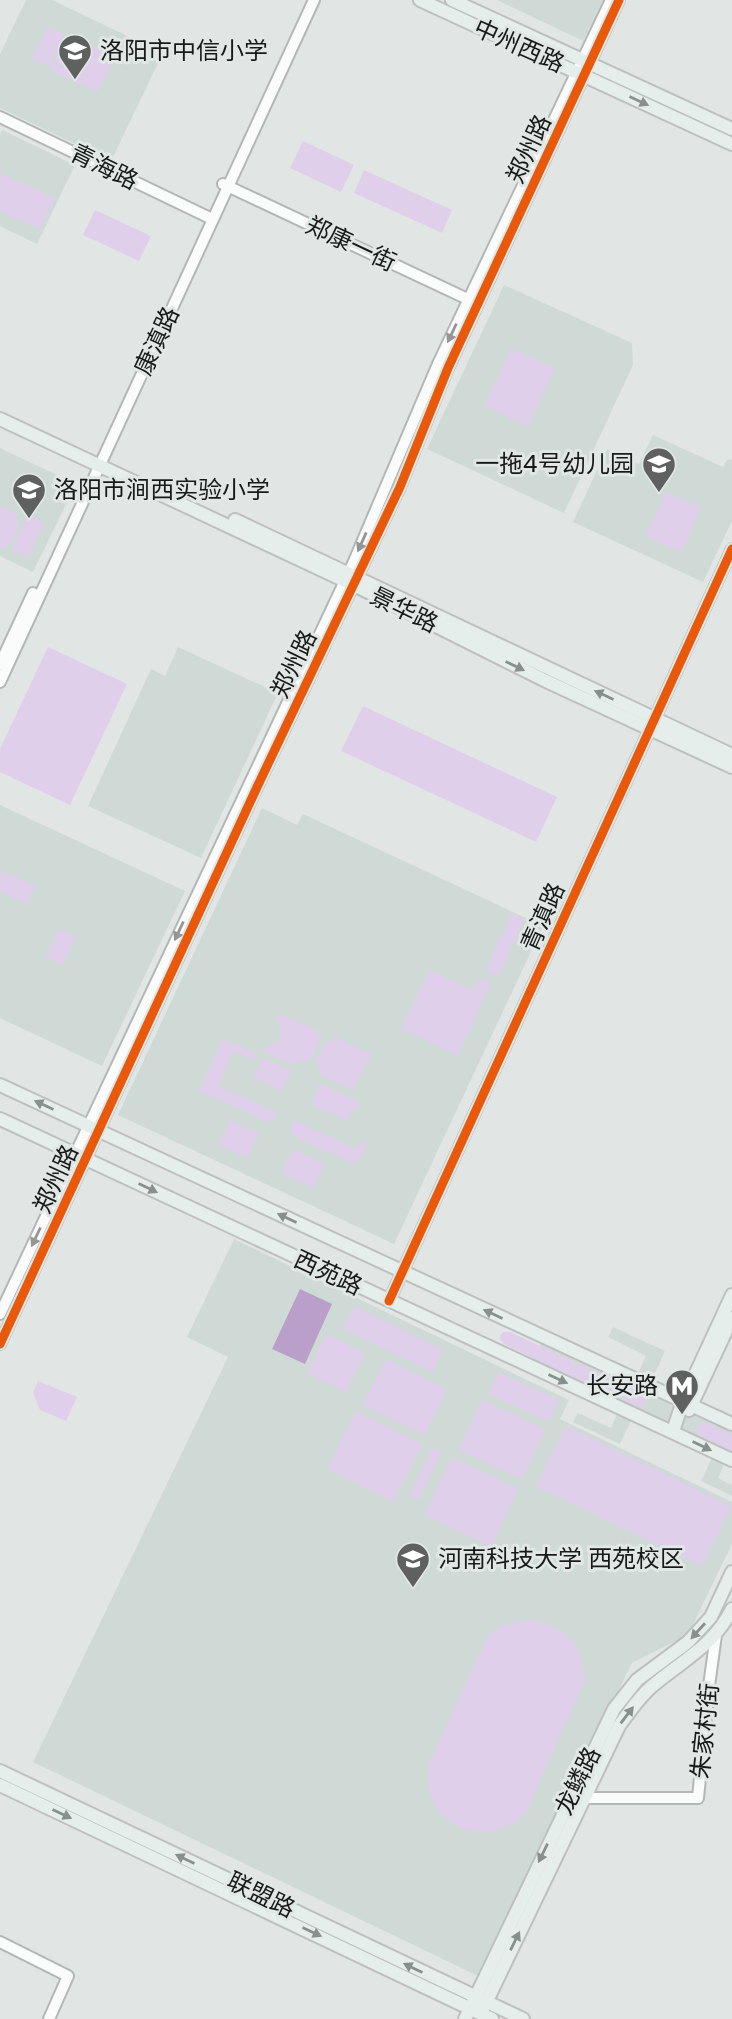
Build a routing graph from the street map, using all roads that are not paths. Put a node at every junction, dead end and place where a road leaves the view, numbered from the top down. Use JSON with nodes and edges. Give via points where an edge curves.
{"nodes":[{"id":1,"x":308,"y":0,"type":"edge"},
{"id":2,"x":314,"y":0,"type":"edge"},
{"id":3,"x":421,"y":0,"type":"edge"},
{"id":4,"x":452,"y":0,"type":"edge"},
{"id":5,"x":611,"y":0,"type":"edge"},
{"id":6,"x":619,"y":0,"type":"edge"},
{"id":7,"x":584,"y":68,"type":"junction"},
{"id":8,"x":0,"y":117,"type":"edge"},
{"id":9,"x":732,"y":129,"type":"edge"},
{"id":10,"x":732,"y":144,"type":"edge"},
{"id":11,"x":226,"y":185,"type":"junction"},
{"id":12,"x":208,"y":217,"type":"junction"},
{"id":13,"x":473,"y":301,"type":"junction"},
{"id":14,"x":0,"y":410,"type":"edge"},
{"id":15,"x":0,"y":419,"type":"edge"},
{"id":16,"x":99,"y":461,"type":"junction"},
{"id":17,"x":732,"y":550,"type":"edge"},
{"id":18,"x":351,"y":579,"type":"junction"},
{"id":19,"x":0,"y":664,"type":"edge"},
{"id":20,"x":0,"y":682,"type":"edge"},
{"id":21,"x":652,"y":724,"type":"junction"},
{"id":22,"x":732,"y":755,"type":"edge"},
{"id":23,"x":732,"y":767,"type":"edge"},
{"id":24,"x":0,"y":1085,"type":"edge"},
{"id":25,"x":0,"y":1119,"type":"edge"},
{"id":26,"x":93,"y":1128,"type":"junction"},
{"id":27,"x":75,"y":1152,"type":"junction"},
{"id":28,"x":87,"y":1158,"type":"junction"},
{"id":29,"x":403,"y":1272,"type":"junction"},
{"id":30,"x":732,"y":1295,"type":"edge"},
{"id":31,"x":389,"y":1301,"type":"junction"},
{"id":32,"x":0,"y":1314,"type":"edge"},
{"id":33,"x":732,"y":1318,"type":"edge"},
{"id":34,"x":0,"y":1344,"type":"edge"},
{"id":35,"x":687,"y":1403,"type":"junction"},
{"id":36,"x":732,"y":1424,"type":"edge"},
{"id":37,"x":673,"y":1431,"type":"junction"},
{"id":38,"x":732,"y":1460,"type":"edge"},
{"id":39,"x":732,"y":1572,"type":"edge"},
{"id":40,"x":732,"y":1609,"type":"edge"},
{"id":41,"x":716,"y":1635,"type":"junction"},
{"id":42,"x":0,"y":1771,"type":"edge"},
{"id":43,"x":0,"y":1785,"type":"edge"},
{"id":44,"x":585,"y":1798,"type":"junction"},
{"id":45,"x":0,"y":1942,"type":"edge"},
{"id":46,"x":478,"y":2011,"type":"edge"},
{"id":47,"x":49,"y":2019,"type":"edge"},
{"id":48,"x":523,"y":2019,"type":"edge"}],
"edges":[{"from":1,"to":11,"type":"street","name":"康滇路"},
{"from":2,"to":11,"type":"street","name":"康滇路"},
{"from":3,"to":7,"type":"main road","name":"中州西路"},
{"from":4,"to":7,"type":"main road","name":"中州西路"},
{"from":5,"to":7,"type":"street","name":"郑州路"},
{"from":6,"to":7,"type":"street","name":"郑州路"},
{"from":7,"to":9,"type":"main road","name":"中州西路"},
{"from":7,"to":10,"type":"main road","name":"中州西路","one_way":true},
{"from":7,"to":13,"type":"street","name":"郑州路"},
{"from":8,"to":12,"type":"street","name":"青海路"},
{"from":11,"to":12,"type":"street","name":"康滇路"},
{"from":11,"to":13,"type":"street","name":"郑康一街"},
{"from":11,"to":16,"type":"street","name":"康滇路"},
{"from":12,"to":16,"type":"street","name":"康滇路"},
{"from":13,"to":18,"type":"street","name":"郑州路","via":[[400,487]]},
{"from":14,"to":16,"type":"main road","name":"景华路"},
{"from":15,"to":16,"type":"main road","name":"景华路"},
{"from":16,"to":18,"type":"main road","name":"景华路"},
{"from":16,"to":19,"type":"street","name":"康滇路"},
{"from":16,"to":20,"type":"street","name":"康滇路"},
{"from":17,"to":21,"type":"street","name":"青滇路"},
{"from":18,"to":21,"type":"main road","name":"景华路"},
{"from":18,"to":26,"type":"street","name":"郑州路"},
{"from":21,"to":22,"type":"main road","name":"景华路"},
{"from":21,"to":23,"type":"main road","name":"景华路"},
{"from":21,"to":29,"type":"street","name":"青滇路"},
{"from":26,"to":24,"type":"main road","name":"西苑路","one_way":true},
{"from":25,"to":27,"type":"main road","name":"西苑路"},
{"from":26,"to":27,"type":"street","name":"郑州路"},
{"from":26,"to":28,"type":"street","name":"郑州路"},
{"from":29,"to":26,"type":"main road","name":"西苑路","one_way":true},
{"from":27,"to":28,"type":"main road","name":"西苑路"},
{"from":27,"to":32,"type":"street","name":"郑州路","one_way":true},
{"from":28,"to":31,"type":"main road","name":"西苑路","one_way":true},
{"from":28,"to":34,"type":"street","name":"郑州路"},
{"from":29,"to":31,"type":"street","name":"青滇路"},
{"from":35,"to":29,"type":"main road","name":"西苑路","one_way":true},
{"from":30,"to":35,"type":"main road"},
{"from":31,"to":37,"type":"main road","name":"西苑路","one_way":true},
{"from":33,"to":35,"type":"main road"},
{"from":35,"to":36,"type":"main road","name":"西苑路"},
{"from":35,"to":37,"type":"main road"},
{"from":37,"to":38,"type":"main road","name":"西苑路","one_way":true},
{"from":39,"to":46,"type":"main road","name":"龙鳞路","one_way":true,"via":[[711,1617],[688,1642],[637,1680],[614,1709]]},
{"from":40,"to":41,"type":"main road","name":"龙鳞路"},
{"from":44,"to":41,"type":"main road","name":"龙鳞路","one_way":true,"via":[[619,1726],[637,1701]]},
{"from":41,"to":44,"type":"street","name":"朱家村街","via":[[698,1798]]},
{"from":46,"to":42,"type":"main road","name":"联盟路","one_way":true},
{"from":43,"to":46,"type":"main road","name":"联盟路","one_way":true},
{"from":46,"to":44,"type":"main road","name":"龙鳞路","one_way":true},
{"from":45,"to":47,"type":"street","via":[[68,1976]]},
{"from":46,"to":48,"type":"main road","name":"联盟路"}]}
